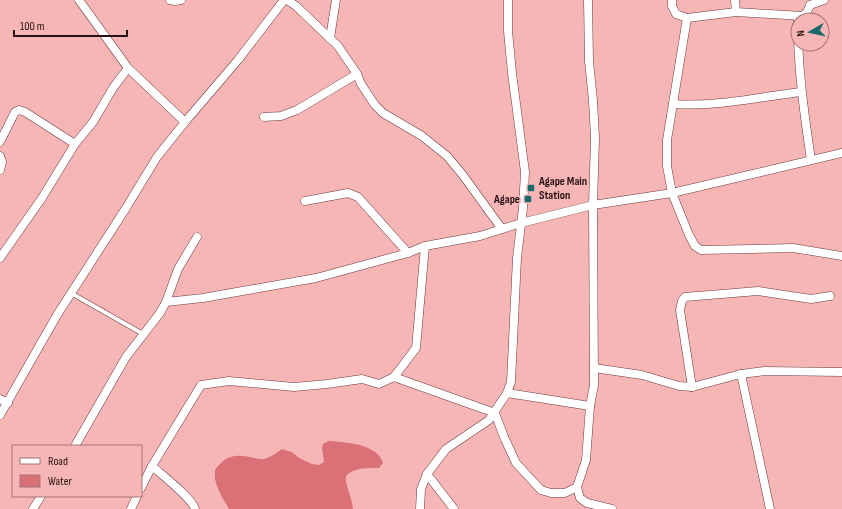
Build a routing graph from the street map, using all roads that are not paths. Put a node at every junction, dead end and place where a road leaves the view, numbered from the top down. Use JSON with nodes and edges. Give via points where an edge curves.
{"nodes":[{"id":1,"x":79,"y":0,"type":"edge"},
{"id":2,"x":170,"y":0,"type":"edge"},
{"id":3,"x":182,"y":0,"type":"edge"},
{"id":4,"x":285,"y":0,"type":"edge"},
{"id":5,"x":336,"y":0,"type":"edge"},
{"id":6,"x":508,"y":0,"type":"edge"},
{"id":7,"x":588,"y":0,"type":"edge"},
{"id":8,"x":672,"y":0,"type":"edge"},
{"id":9,"x":736,"y":0,"type":"edge"},
{"id":10,"x":824,"y":0,"type":"edge"},
{"id":11,"x":298,"y":3,"type":"edge"},
{"id":12,"x":809,"y":3,"type":"edge"},
{"id":13,"x":736,"y":12,"type":"junction"},
{"id":14,"x":790,"y":15,"type":"edge"},
{"id":15,"x":687,"y":18,"type":"junction"},
{"id":16,"x":330,"y":38,"type":"junction"},
{"id":17,"x":798,"y":52,"type":"edge"},
{"id":18,"x":128,"y":68,"type":"junction"},
{"id":19,"x":357,"y":74,"type":"junction"},
{"id":20,"x":801,"y":92,"type":"junction"},
{"id":21,"x":673,"y":104,"type":"junction"},
{"id":22,"x":264,"y":117,"type":"dead end"},
{"id":23,"x":185,"y":122,"type":"junction"},
{"id":24,"x":0,"y":142,"type":"edge"},
{"id":25,"x":75,"y":144,"type":"junction"},
{"id":26,"x":842,"y":153,"type":"edge"},
{"id":27,"x":0,"y":156,"type":"edge"},
{"id":28,"x":811,"y":160,"type":"junction"},
{"id":29,"x":0,"y":170,"type":"edge"},
{"id":30,"x":672,"y":193,"type":"junction"},
{"id":31,"x":305,"y":201,"type":"dead end"},
{"id":32,"x":593,"y":205,"type":"junction"},
{"id":33,"x":521,"y":223,"type":"junction"},
{"id":34,"x":502,"y":229,"type":"junction"},
{"id":35,"x":197,"y":237,"type":"dead end"},
{"id":36,"x":425,"y":246,"type":"junction"},
{"id":37,"x":408,"y":253,"type":"junction"},
{"id":38,"x":842,"y":256,"type":"edge"},
{"id":39,"x":0,"y":258,"type":"edge"},
{"id":40,"x":70,"y":292,"type":"junction"},
{"id":41,"x":830,"y":296,"type":"dead end"},
{"id":42,"x":166,"y":302,"type":"junction"},
{"id":43,"x":144,"y":335,"type":"junction"},
{"id":44,"x":594,"y":368,"type":"junction"},
{"id":45,"x":842,"y":372,"type":"edge"},
{"id":46,"x":741,"y":374,"type":"junction"},
{"id":47,"x":394,"y":377,"type":"junction"},
{"id":48,"x":692,"y":387,"type":"junction"},
{"id":49,"x":507,"y":394,"type":"junction"},
{"id":50,"x":4,"y":401,"type":"edge"},
{"id":51,"x":590,"y":406,"type":"junction"},
{"id":52,"x":495,"y":413,"type":"junction"},
{"id":53,"x":0,"y":416,"type":"edge"},
{"id":54,"x":76,"y":445,"type":"edge"},
{"id":55,"x":152,"y":466,"type":"junction"},
{"id":56,"x":427,"y":474,"type":"junction"},
{"id":57,"x":142,"y":486,"type":"edge"},
{"id":58,"x":577,"y":487,"type":"junction"},
{"id":59,"x":40,"y":497,"type":"edge"},
{"id":60,"x":137,"y":497,"type":"edge"},
{"id":61,"x":33,"y":509,"type":"edge"},
{"id":62,"x":131,"y":509,"type":"edge"},
{"id":63,"x":195,"y":509,"type":"edge"},
{"id":64,"x":420,"y":509,"type":"edge"},
{"id":65,"x":454,"y":509,"type":"edge"},
{"id":66,"x":612,"y":509,"type":"edge"},
{"id":67,"x":770,"y":509,"type":"edge"}],
"edges":[{"from":1,"to":18,"type":"street"},
{"from":2,"to":3,"type":"street"},
{"from":4,"to":11,"type":"street"},
{"from":4,"to":23,"type":"street"},
{"from":5,"to":16,"type":"street"},
{"from":6,"to":33,"type":"street","via":[[510,59],[525,172]]},
{"from":7,"to":32,"type":"street","via":[[589,61],[595,138]]},
{"from":8,"to":15,"type":"street","via":[[676,14]]},
{"from":9,"to":13,"type":"street"},
{"from":10,"to":12,"type":"street"},
{"from":11,"to":16,"type":"street"},
{"from":13,"to":14,"type":"street"},
{"from":13,"to":15,"type":"street"},
{"from":15,"to":21,"type":"street"},
{"from":16,"to":19,"type":"street"},
{"from":17,"to":20,"type":"street"},
{"from":18,"to":23,"type":"street"},
{"from":18,"to":25,"type":"street","via":[[93,122]]},
{"from":19,"to":22,"type":"street","via":[[297,110],[281,116]]},
{"from":19,"to":34,"type":"street","via":[[379,109],[422,136],[447,156]]},
{"from":20,"to":21,"type":"street","via":[[728,102]]},
{"from":20,"to":28,"type":"street"},
{"from":21,"to":30,"type":"street","via":[[667,140],[667,166]]},
{"from":23,"to":40,"type":"street","via":[[157,157]]},
{"from":24,"to":25,"type":"street","via":[[15,112],[19,110]]},
{"from":25,"to":39,"type":"street","via":[[42,198]]},
{"from":26,"to":28,"type":"street"},
{"from":27,"to":29,"type":"street"},
{"from":28,"to":30,"type":"street"},
{"from":30,"to":32,"type":"street"},
{"from":30,"to":38,"type":"street","via":[[689,235],[698,249],[793,248]]},
{"from":31,"to":37,"type":"street","via":[[353,194]]},
{"from":32,"to":33,"type":"street"},
{"from":32,"to":44,"type":"street"},
{"from":33,"to":34,"type":"street"},
{"from":33,"to":49,"type":"street","via":[[516,258],[511,382]]},
{"from":34,"to":36,"type":"street","via":[[480,236]]},
{"from":35,"to":42,"type":"street","via":[[178,269]]},
{"from":36,"to":37,"type":"street"},
{"from":36,"to":47,"type":"street","via":[[416,348]]},
{"from":37,"to":42,"type":"street","via":[[316,278]]},
{"from":40,"to":43,"type":"lane"},
{"from":40,"to":50,"type":"street"},
{"from":41,"to":48,"type":"street","via":[[811,299],[758,291],[685,297],[680,310]]},
{"from":42,"to":43,"type":"street"},
{"from":43,"to":54,"type":"street","via":[[126,357]]},
{"from":44,"to":48,"type":"street","via":[[642,375],[679,386]]},
{"from":44,"to":51,"type":"street"},
{"from":45,"to":46,"type":"street","via":[[765,371]]},
{"from":46,"to":48,"type":"street"},
{"from":46,"to":67,"type":"street"},
{"from":47,"to":52,"type":"street"},
{"from":47,"to":55,"type":"street","via":[[379,384],[362,379],[294,387],[229,381],[201,385]]},
{"from":49,"to":51,"type":"street"},
{"from":49,"to":52,"type":"street"},
{"from":50,"to":53,"type":"street"},
{"from":51,"to":58,"type":"street","via":[[586,460]]},
{"from":52,"to":56,"type":"street","via":[[489,420],[446,449]]},
{"from":52,"to":58,"type":"street","via":[[516,463],[541,490],[565,493]]},
{"from":55,"to":57,"type":"street"},
{"from":55,"to":63,"type":"street","via":[[187,497]]},
{"from":56,"to":64,"type":"street","via":[[421,489]]},
{"from":56,"to":65,"type":"street"},
{"from":58,"to":66,"type":"street","via":[[580,498],[587,503]]},
{"from":59,"to":61,"type":"street"},
{"from":60,"to":62,"type":"street"}]}
